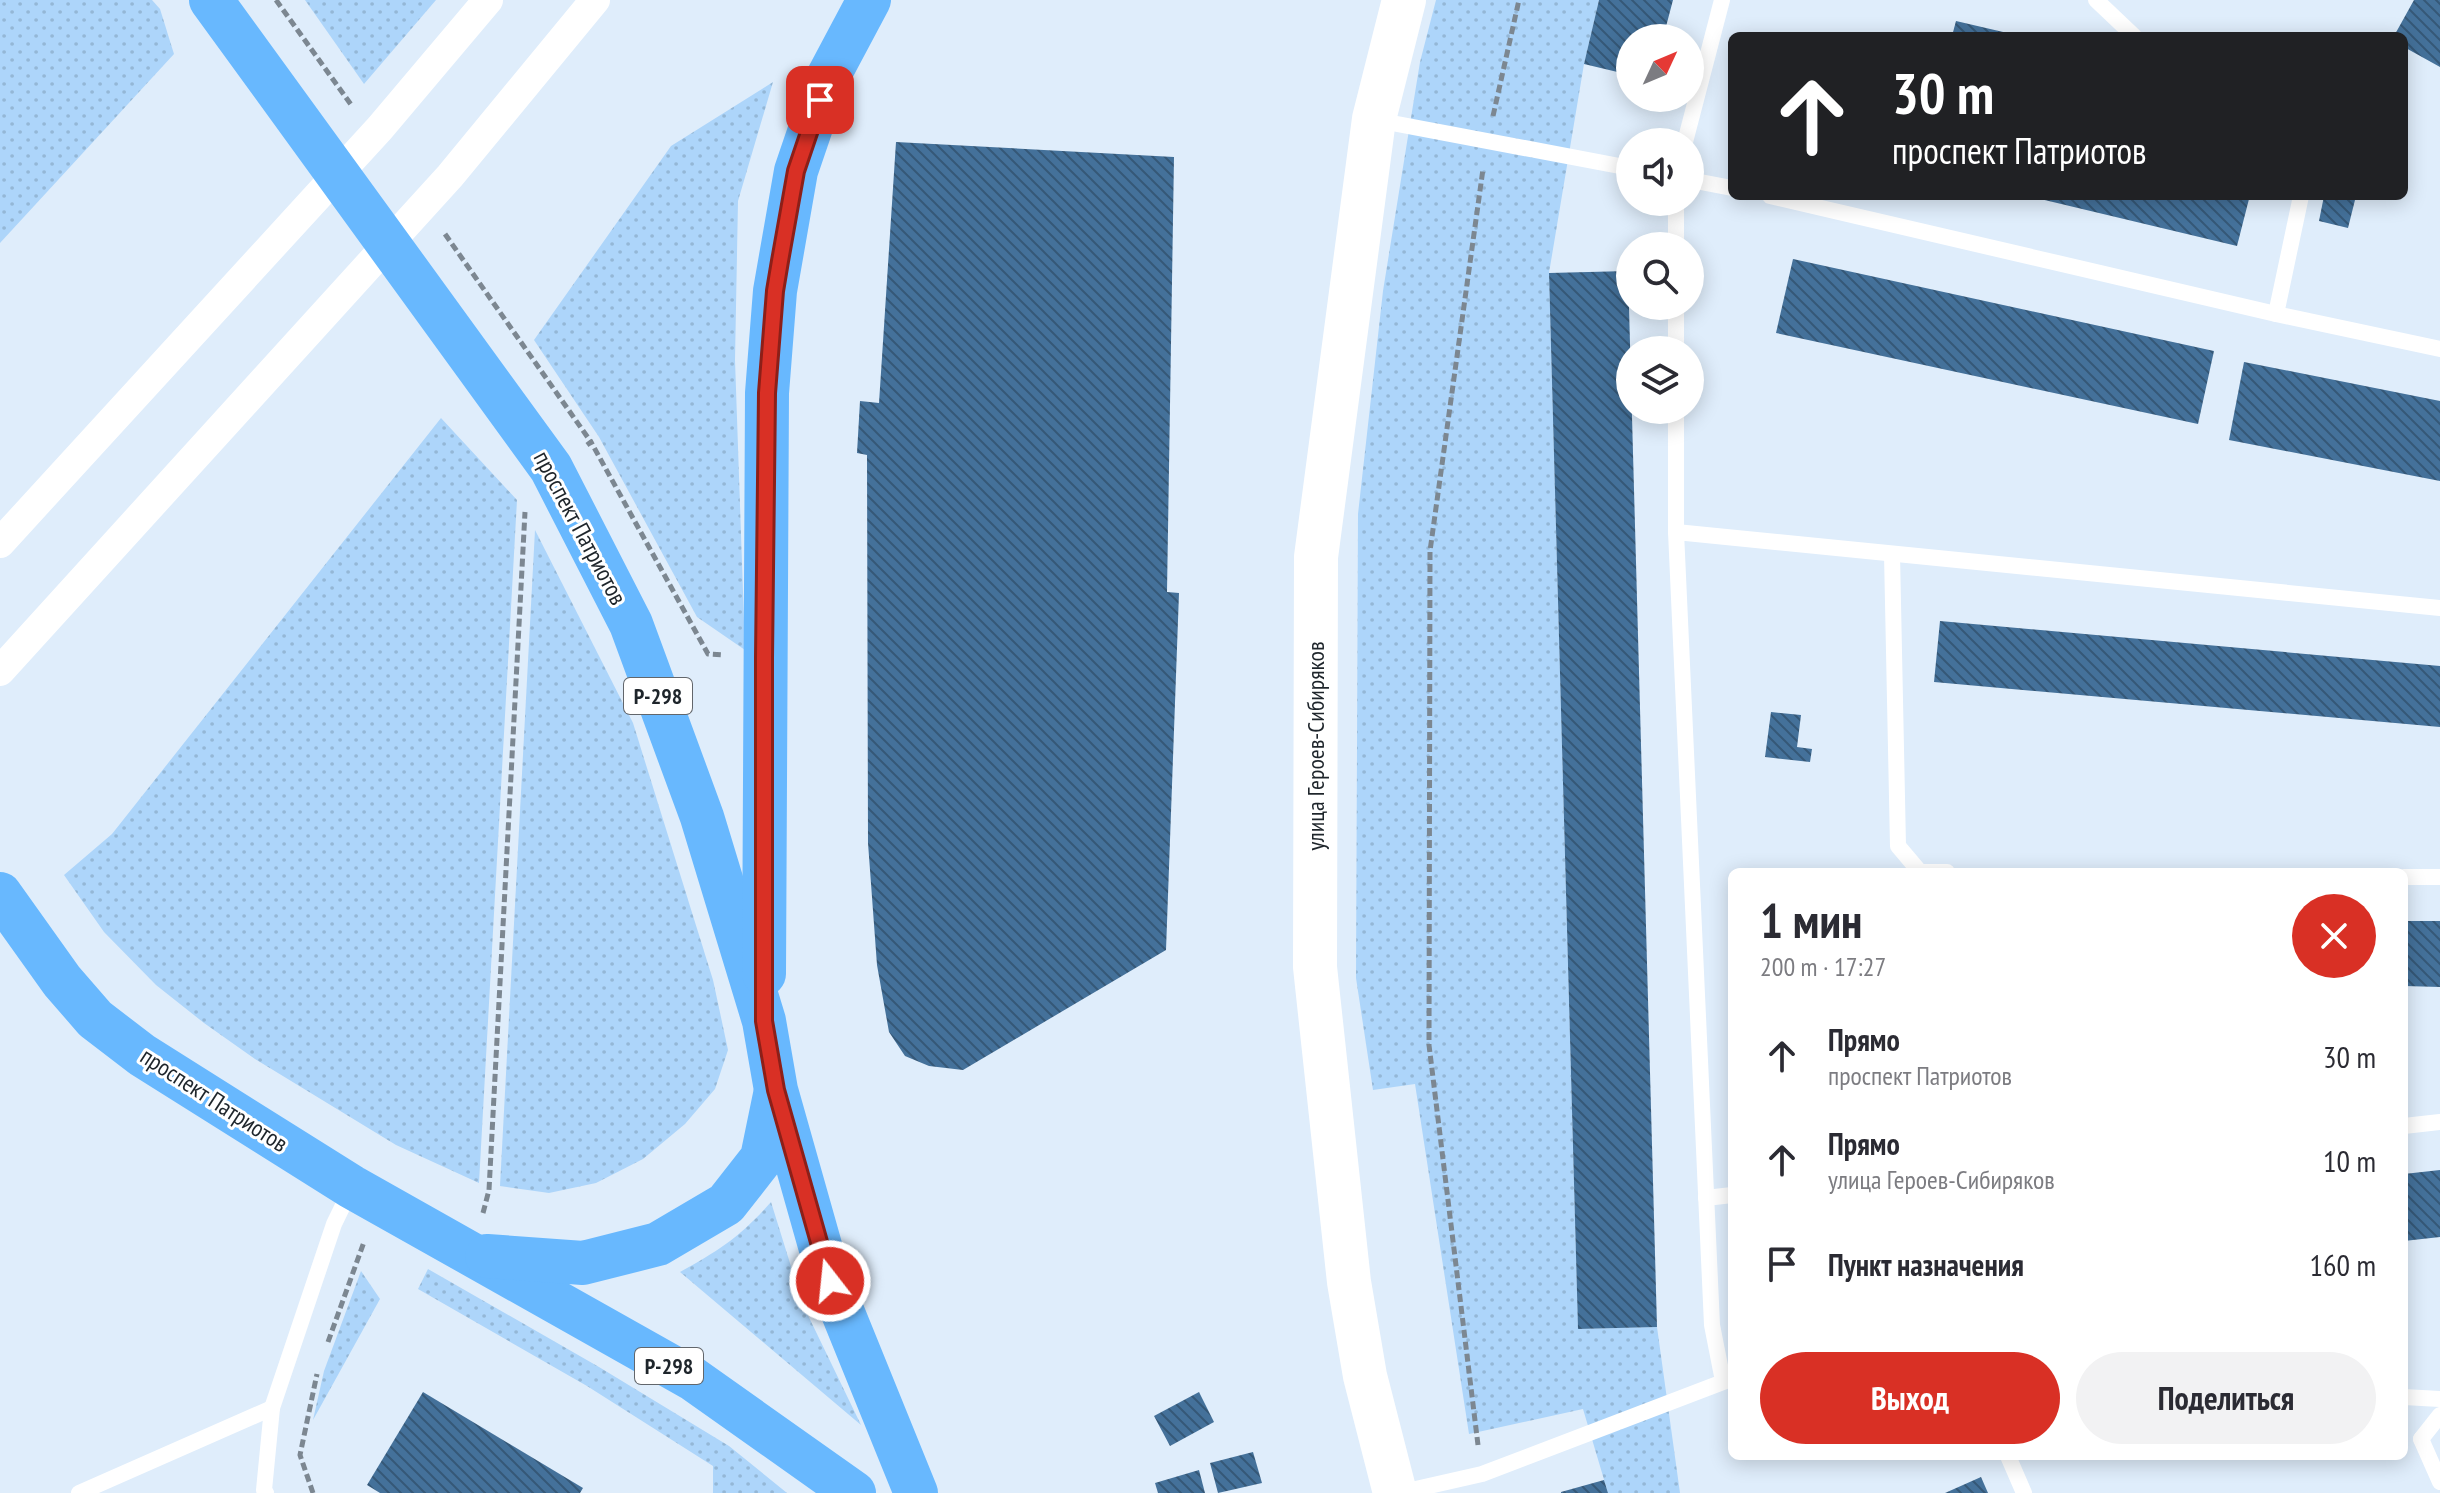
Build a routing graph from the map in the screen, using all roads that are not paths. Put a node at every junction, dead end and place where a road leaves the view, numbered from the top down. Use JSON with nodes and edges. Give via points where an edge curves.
{"nodes":[{"id":1,"x":488,"y":0,"type":"edge"},
{"id":2,"x":595,"y":0,"type":"edge"},
{"id":3,"x":869,"y":0,"type":"edge"},
{"id":4,"x":1404,"y":0,"type":"edge"},
{"id":5,"x":1722,"y":0,"type":"edge"},
{"id":6,"x":2096,"y":0,"type":"edge"},
{"id":7,"x":214,"y":2,"type":"edge"},
{"id":8,"x":2130,"y":32,"type":"edge"},
{"id":9,"x":1374,"y":119,"type":"junction"},
{"id":10,"x":1689,"y":128,"type":"edge"},
{"id":11,"x":1616,"y":165,"type":"edge"},
{"id":12,"x":1704,"y":183,"type":"edge"},
{"id":13,"x":1728,"y":187,"type":"edge"},
{"id":14,"x":1787,"y":200,"type":"edge"},
{"id":15,"x":2300,"y":200,"type":"edge"},
{"id":16,"x":2276,"y":314,"type":"junction"},
{"id":17,"x":2440,"y":349,"type":"edge"},
{"id":18,"x":1676,"y":424,"type":"edge"},
{"id":19,"x":1676,"y":532,"type":"junction"},
{"id":20,"x":0,"y":543,"type":"edge"},
{"id":21,"x":1892,"y":554,"type":"junction"},
{"id":22,"x":2440,"y":608,"type":"edge"},
{"id":23,"x":0,"y":671,"type":"edge"},
{"id":24,"x":1917,"y":868,"type":"edge"},
{"id":25,"x":2408,"y":877,"type":"edge"},
{"id":26,"x":2440,"y":877,"type":"edge"},
{"id":27,"x":0,"y":894,"type":"edge"},
{"id":28,"x":764,"y":1021,"type":"junction"},
{"id":29,"x":776,"y":1090,"type":"junction"},
{"id":30,"x":2440,"y":1122,"type":"edge"},
{"id":31,"x":2408,"y":1126,"type":"edge"},
{"id":32,"x":352,"y":1187,"type":"junction"},
{"id":33,"x":1728,"y":1195,"type":"edge"},
{"id":34,"x":1706,"y":1198,"type":"junction"},
{"id":35,"x":473,"y":1255,"type":"junction"},
{"id":36,"x":1728,"y":1380,"type":"edge"},
{"id":37,"x":2408,"y":1397,"type":"edge"},
{"id":38,"x":2440,"y":1399,"type":"edge"},
{"id":39,"x":272,"y":1408,"type":"junction"},
{"id":40,"x":2440,"y":1415,"type":"edge"},
{"id":41,"x":2440,"y":1432,"type":"edge"},
{"id":42,"x":2421,"y":1439,"type":"junction"},
{"id":43,"x":2010,"y":1460,"type":"edge"},
{"id":44,"x":2440,"y":1482,"type":"edge"},
{"id":45,"x":263,"y":1492,"type":"edge"},
{"id":46,"x":79,"y":1493,"type":"edge"},
{"id":47,"x":854,"y":1493,"type":"edge"},
{"id":48,"x":916,"y":1493,"type":"edge"},
{"id":49,"x":1397,"y":1493,"type":"edge"},
{"id":50,"x":2024,"y":1493,"type":"edge"}],
"edges":[{"from":1,"to":20,"type":"street","via":[[380,128]]},
{"from":2,"to":23,"type":"street","via":[[450,176]]},
{"from":3,"to":28,"type":"highway","via":[[828,77],[796,171],[775,291],[767,393]]},
{"from":4,"to":9,"type":"street","name":"улица Героев-Сибиряков"},
{"from":5,"to":10,"type":"lane"},
{"from":6,"to":8,"type":"lane"},
{"from":7,"to":28,"type":"highway","name":"проспект Патриотов","number":"Р-298","via":[[551,468],[631,624],[702,817]]},
{"from":9,"to":11,"type":"lane"},
{"from":9,"to":49,"type":"street","name":"улица Героев-Сибиряков","via":[[1316,557],[1315,967],[1349,1282],[1365,1376]]},
{"from":12,"to":13,"type":"lane"},
{"from":14,"to":16,"type":"lane"},
{"from":15,"to":16,"type":"lane"},
{"from":16,"to":17,"type":"lane"},
{"from":18,"to":19,"type":"lane"},
{"from":19,"to":21,"type":"lane"},
{"from":19,"to":34,"type":"lane"},
{"from":21,"to":22,"type":"lane"},
{"from":21,"to":24,"type":"lane","via":[[1898,846]]},
{"from":25,"to":26,"type":"lane"},
{"from":27,"to":32,"type":"highway","name":"проспект Патриотов","number":"Р-298","via":[[95,1019],[180,1080]]},
{"from":28,"to":29,"type":"highway","name":"проспект Патриотов","number":"Р-298"},
{"from":29,"to":35,"type":"highway","via":[[762,1158],[726,1204],[658,1244],[583,1263]]},
{"from":29,"to":48,"type":"highway","number":"Р-298","via":[[830,1281]]},
{"from":30,"to":31,"type":"lane"},
{"from":32,"to":35,"type":"highway","name":"проспект Патриотов","number":"Р-298"},
{"from":32,"to":39,"type":"lane","via":[[334,1224]]},
{"from":33,"to":34,"type":"lane"},
{"from":34,"to":36,"type":"lane","via":[[1712,1325]]},
{"from":35,"to":47,"type":"highway","number":"Р-298","via":[[693,1379]]},
{"from":36,"to":49,"type":"lane","via":[[1482,1474]]},
{"from":37,"to":38,"type":"lane"},
{"from":39,"to":45,"type":"lane"},
{"from":39,"to":46,"type":"lane"},
{"from":40,"to":42,"type":"lane"},
{"from":41,"to":42,"type":"lane"},
{"from":42,"to":44,"type":"lane"},
{"from":43,"to":50,"type":"lane"}]}
